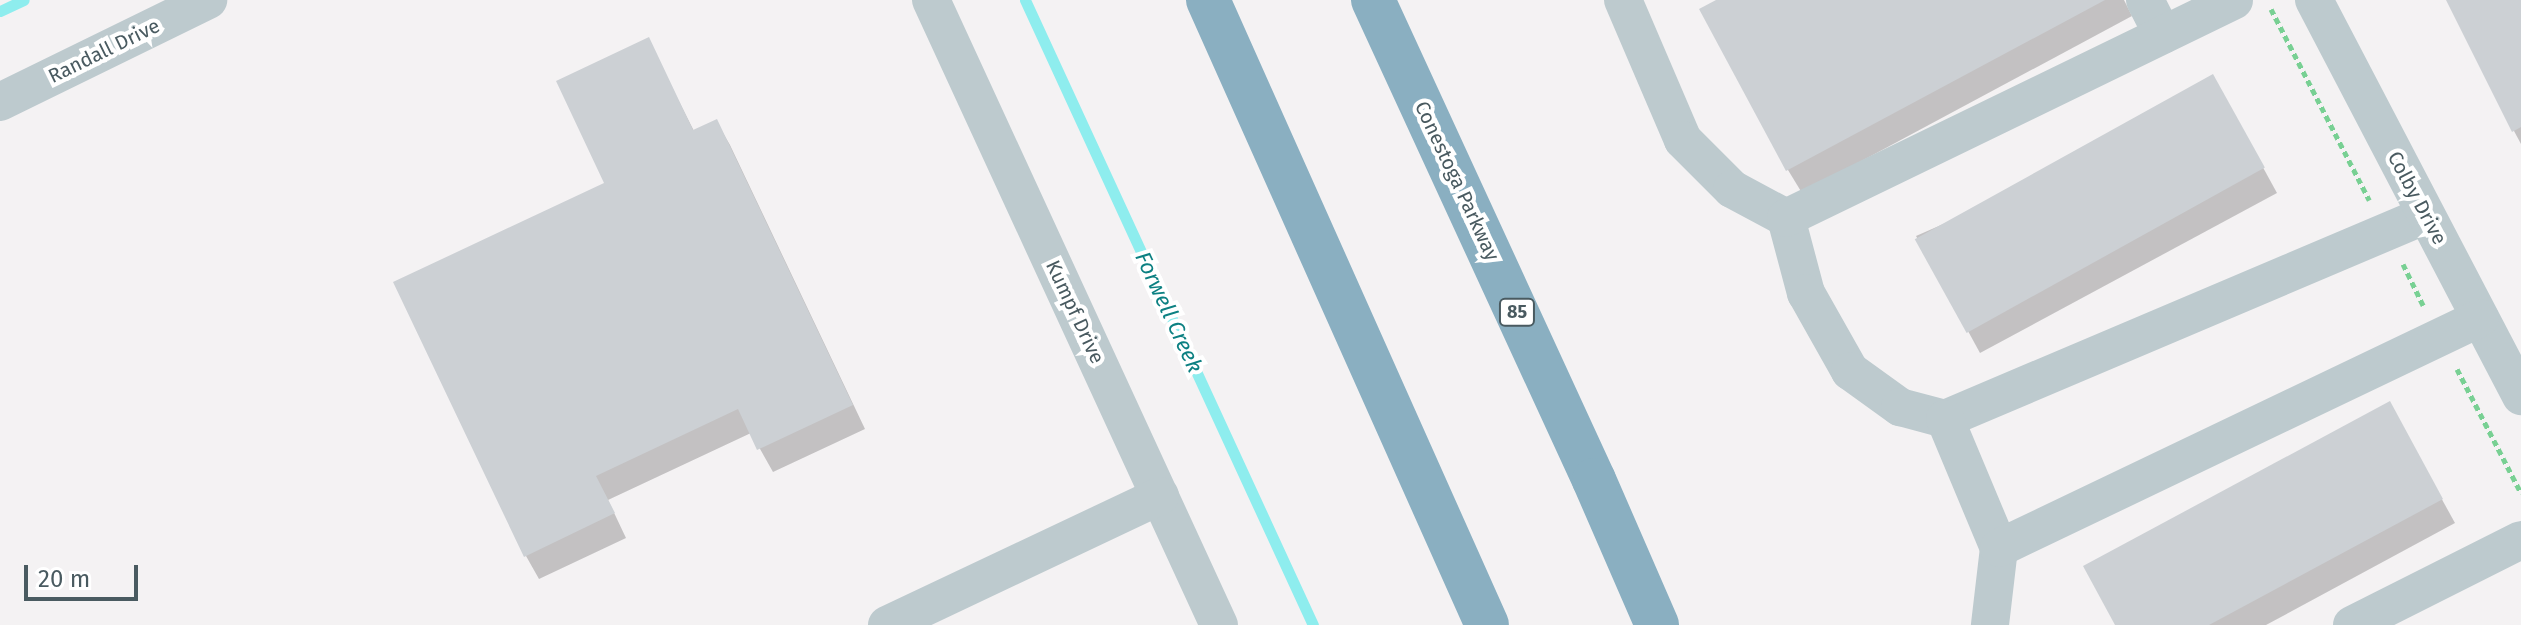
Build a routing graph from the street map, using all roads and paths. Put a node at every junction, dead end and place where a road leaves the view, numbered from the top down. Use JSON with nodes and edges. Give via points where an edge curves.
{"nodes":[{"id":1,"x":208,"y":0,"type":"edge"},
{"id":2,"x":931,"y":0,"type":"edge"},
{"id":3,"x":1208,"y":0,"type":"edge"},
{"id":4,"x":1373,"y":0,"type":"edge"},
{"id":5,"x":1623,"y":0,"type":"edge"},
{"id":6,"x":2145,"y":0,"type":"edge"},
{"id":7,"x":2314,"y":0,"type":"edge"},
{"id":8,"x":2251,"y":2,"type":"edge"},
{"id":9,"x":2163,"y":35,"type":"junction"},
{"id":10,"x":0,"y":102,"type":"edge"},
{"id":11,"x":2377,"y":215,"type":"dead end"},
{"id":12,"x":2426,"y":215,"type":"junction"},
{"id":13,"x":1786,"y":218,"type":"junction"},
{"id":14,"x":2399,"y":257,"type":"dead end"},
{"id":15,"x":2424,"y":307,"type":"dead end"},
{"id":16,"x":2480,"y":318,"type":"junction"},
{"id":17,"x":2453,"y":361,"type":"dead end"},
{"id":18,"x":2521,"y":396,"type":"edge"},
{"id":19,"x":1945,"y":419,"type":"junction"},
{"id":20,"x":2521,"y":493,"type":"edge"},
{"id":21,"x":1160,"y":496,"type":"junction"},
{"id":22,"x":2521,"y":540,"type":"edge"},
{"id":23,"x":1999,"y":548,"type":"junction"},
{"id":24,"x":887,"y":625,"type":"edge"},
{"id":25,"x":1219,"y":625,"type":"edge"},
{"id":26,"x":1487,"y":625,"type":"edge"},
{"id":27,"x":1657,"y":625,"type":"edge"},
{"id":28,"x":1990,"y":625,"type":"edge"},
{"id":29,"x":2352,"y":625,"type":"edge"}],
"edges":[{"from":1,"to":10,"type":"street","name":"Randall Drive"},
{"from":2,"to":21,"type":"street","name":"Kumpf Drive"},
{"from":3,"to":26,"type":"highway"},
{"from":4,"to":27,"type":"highway","name":"Conestoga Parkway","number":"85"},
{"from":5,"to":13,"type":"street","via":[[1683,140],[1732,189]]},
{"from":6,"to":9,"type":"street"},
{"from":7,"to":12,"type":"street","name":"Colby Drive"},
{"from":8,"to":9,"type":"street"},
{"from":8,"to":11,"type":"path"},
{"from":9,"to":13,"type":"street"},
{"from":12,"to":16,"type":"street","name":"Colby Drive"},
{"from":12,"to":19,"type":"street"},
{"from":13,"to":19,"type":"street","via":[[1806,293],[1850,371],[1900,407]]},
{"from":14,"to":15,"type":"path"},
{"from":16,"to":18,"type":"street","name":"Colby Drive"},
{"from":16,"to":23,"type":"street"},
{"from":17,"to":20,"type":"path"},
{"from":19,"to":23,"type":"street"},
{"from":21,"to":24,"type":"street"},
{"from":21,"to":25,"type":"street","name":"Kumpf Drive"},
{"from":22,"to":29,"type":"street"},
{"from":23,"to":28,"type":"street"}]}
